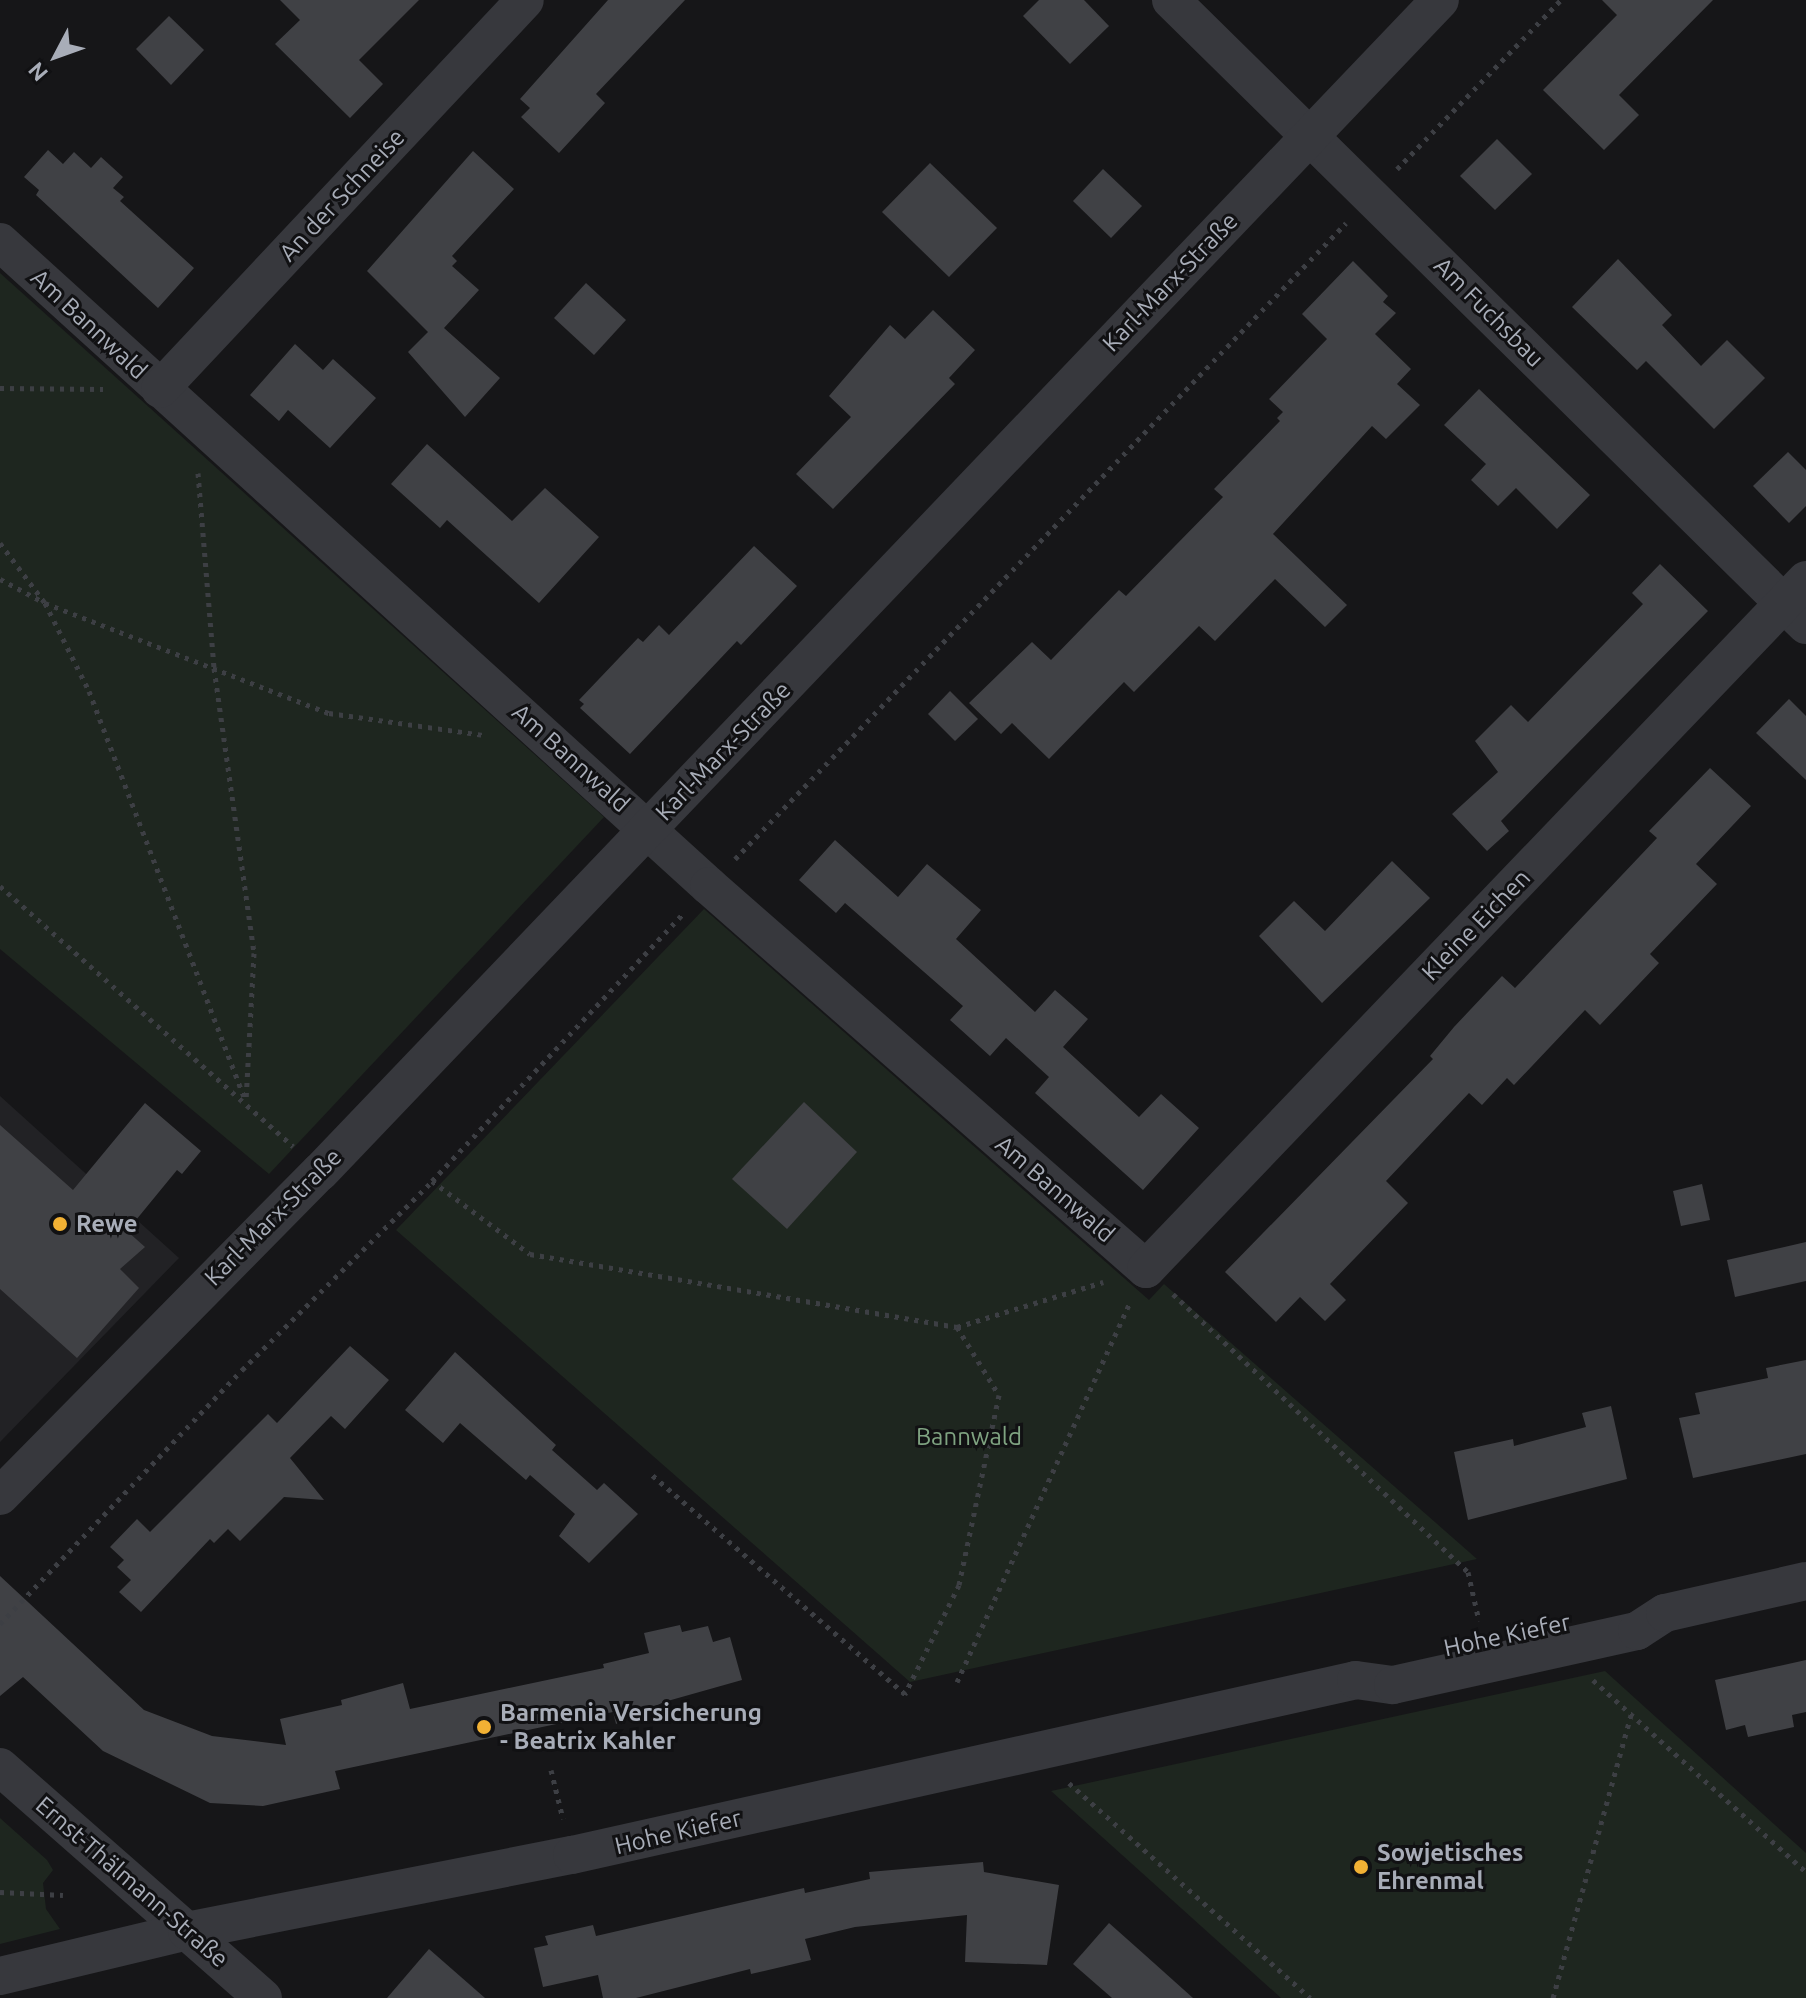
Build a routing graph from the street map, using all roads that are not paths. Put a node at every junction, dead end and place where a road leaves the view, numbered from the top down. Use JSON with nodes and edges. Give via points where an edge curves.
{"nodes":[{"id":1,"x":525,"y":0,"type":"edge"},
{"id":2,"x":1171,"y":0,"type":"edge"},
{"id":3,"x":1440,"y":0,"type":"edge"},
{"id":4,"x":1311,"y":135,"type":"junction"},
{"id":5,"x":0,"y":242,"type":"edge"},
{"id":6,"x":160,"y":389,"type":"junction"},
{"id":7,"x":1799,"y":603,"type":"edge"},
{"id":8,"x":649,"y":829,"type":"junction"},
{"id":9,"x":1146,"y":1269,"type":"joint"},
{"id":10,"x":0,"y":1496,"type":"edge"},
{"id":11,"x":1806,"y":1581,"type":"edge"},
{"id":12,"x":0,"y":1767,"type":"edge"},
{"id":13,"x":187,"y":1931,"type":"junction"},
{"id":14,"x":0,"y":1976,"type":"edge"},
{"id":15,"x":263,"y":1998,"type":"edge"}],
"edges":[{"from":1,"to":6,"type":"street","name":"An der Schneise"},
{"from":2,"to":4,"type":"street","name":"Am Fuchsbau"},
{"from":3,"to":4,"type":"street","name":"Karl-Marx-Straße"},
{"from":4,"to":7,"type":"street","name":"Am Fuchsbau"},
{"from":4,"to":8,"type":"street","name":"Karl-Marx-Straße"},
{"from":5,"to":6,"type":"street","name":"Am Bannwald"},
{"from":6,"to":8,"type":"street","name":"Am Bannwald"},
{"from":7,"to":9,"type":"street","name":"Kleine Eichen"},
{"from":8,"to":9,"type":"street","name":"Am Bannwald"},
{"from":8,"to":10,"type":"street","name":"Karl-Marx-Straße"},
{"from":11,"to":13,"type":"street","name":"Hohe Kiefer","via":[[1665,1613],[1629,1608],[1383,1662],[1356,1680],[582,1853]]},
{"from":12,"to":13,"type":"street","name":"Ernst-Thälmann-Straße"},
{"from":13,"to":14,"type":"street","name":"Hohe Kiefer"},
{"from":13,"to":15,"type":"street","name":"Ernst-Thälmann-Straße"}]}
